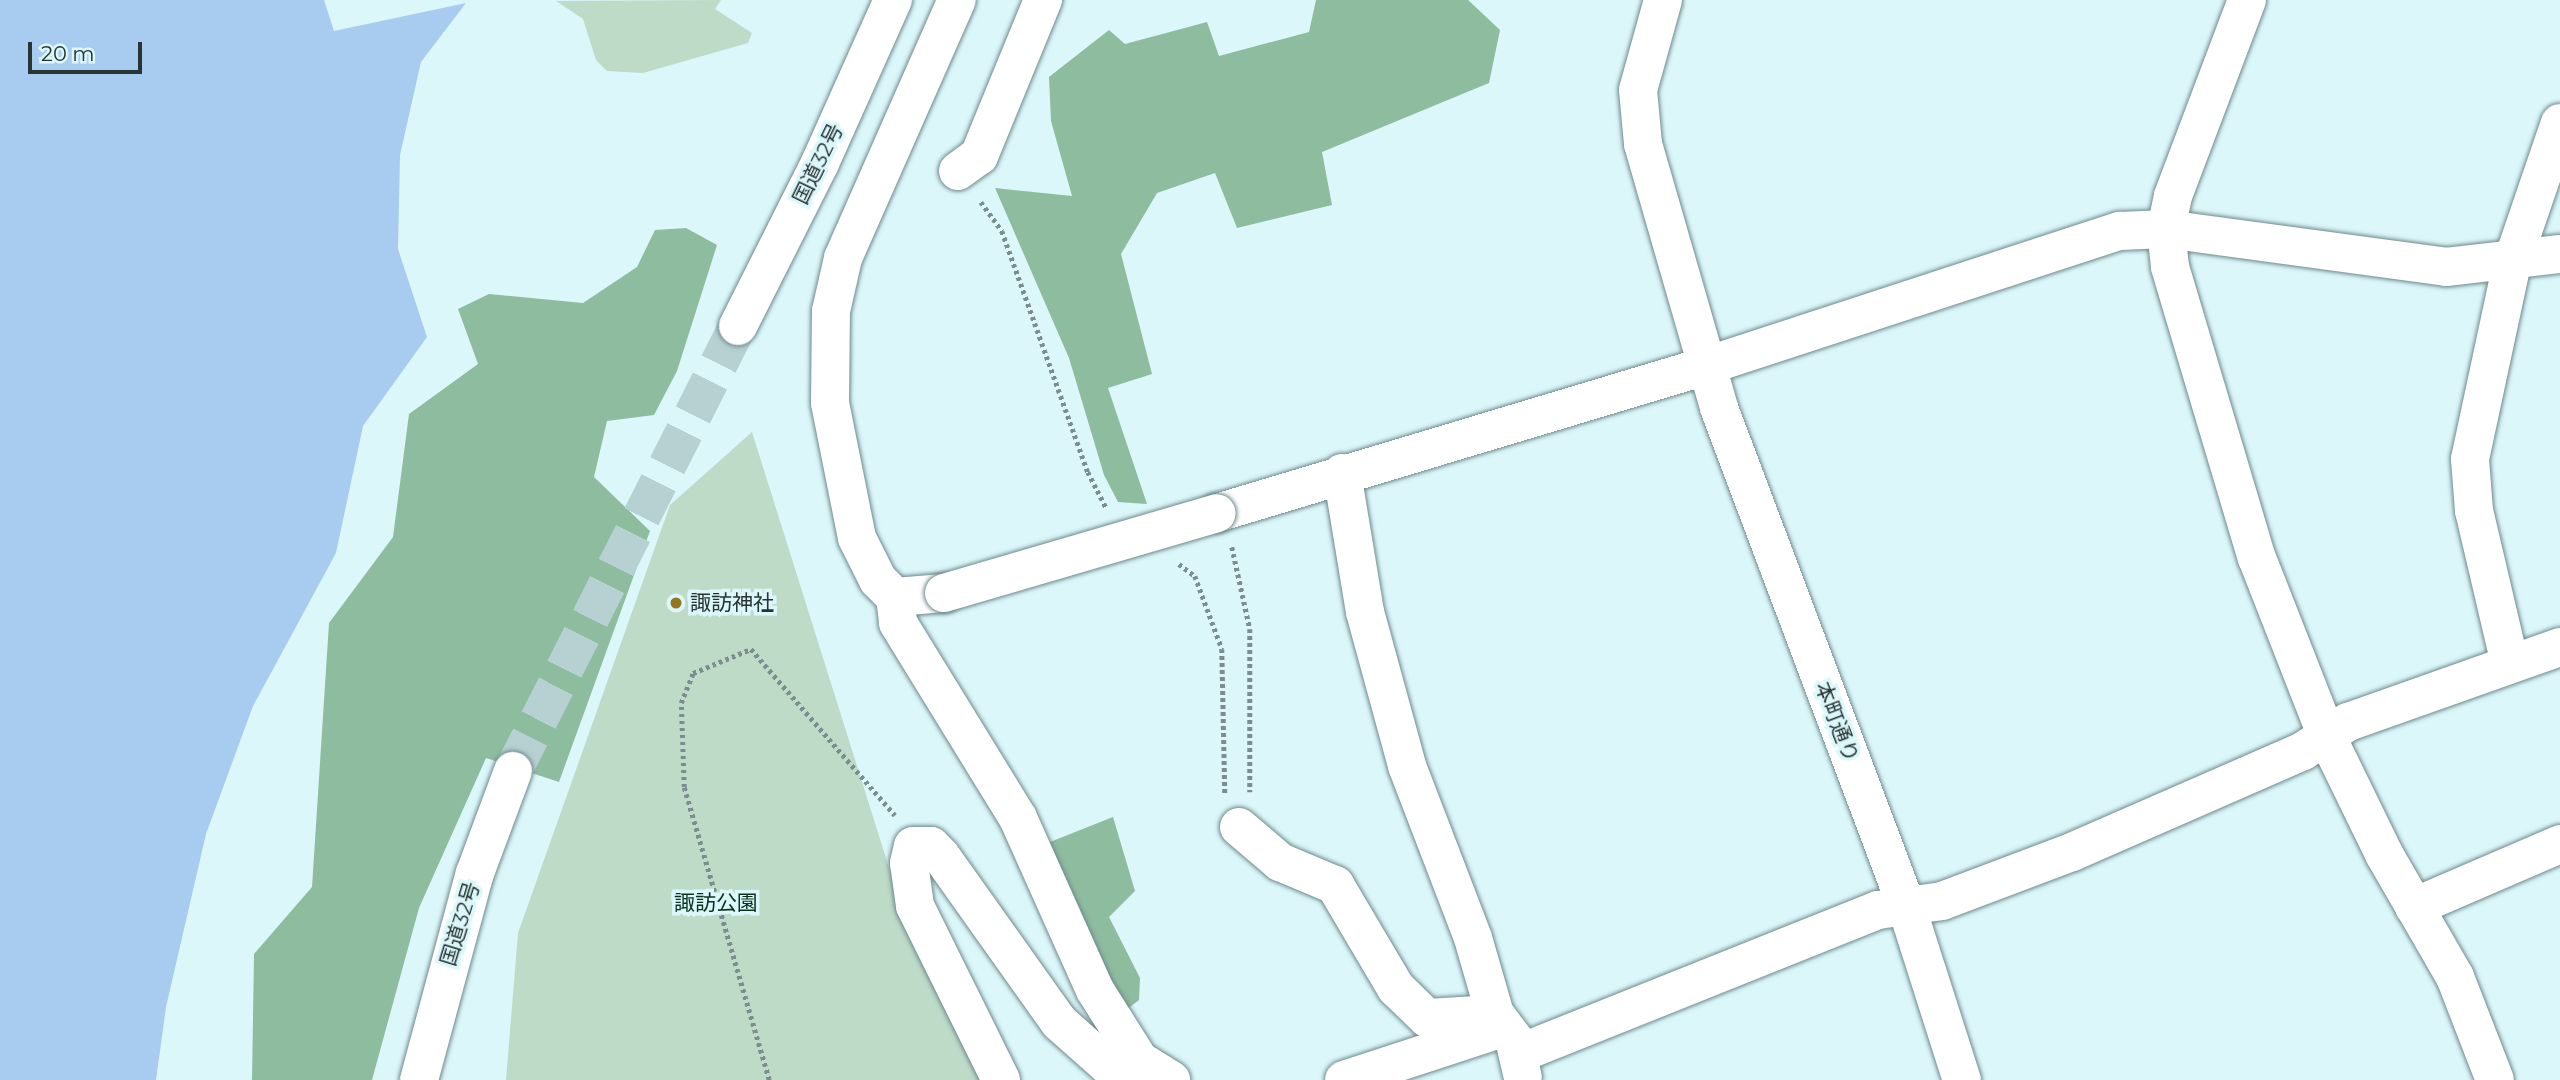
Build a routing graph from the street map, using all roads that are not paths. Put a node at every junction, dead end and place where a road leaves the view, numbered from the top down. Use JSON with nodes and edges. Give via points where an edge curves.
{"nodes":[{"id":1,"x":893,"y":0,"type":"edge"},
{"id":2,"x":957,"y":0,"type":"edge"},
{"id":3,"x":1043,"y":0,"type":"edge"},
{"id":4,"x":1663,"y":0,"type":"edge"},
{"id":5,"x":2247,"y":0,"type":"edge"},
{"id":6,"x":2560,"y":123,"type":"edge"},
{"id":7,"x":958,"y":171,"type":"road end"},
{"id":8,"x":2166,"y":229,"type":"junction"},
{"id":9,"x":2560,"y":254,"type":"edge"},
{"id":10,"x":2512,"y":262,"type":"junction"},
{"id":11,"x":738,"y":326,"type":"tunnel mouth"},
{"id":12,"x":1709,"y":365,"type":"junction"},
{"id":13,"x":1342,"y":473,"type":"junction"},
{"id":14,"x":895,"y":597,"type":"junction"},
{"id":15,"x":2560,"y":647,"type":"edge"},
{"id":16,"x":2510,"y":664,"type":"junction"},
{"id":17,"x":2327,"y":737,"type":"junction"},
{"id":18,"x":513,"y":771,"type":"tunnel mouth"},
{"id":19,"x":1248,"y":836,"type":"road end"},
{"id":20,"x":2560,"y":845,"type":"edge"},
{"id":21,"x":1906,"y":905,"type":"junction"},
{"id":22,"x":2414,"y":906,"type":"junction"},
{"id":23,"x":1510,"y":1044,"type":"edge"},
{"id":24,"x":419,"y":1080,"type":"edge"},
{"id":25,"x":1001,"y":1080,"type":"edge"},
{"id":26,"x":1124,"y":1080,"type":"edge"},
{"id":27,"x":1171,"y":1080,"type":"edge"},
{"id":28,"x":1344,"y":1080,"type":"edge"},
{"id":29,"x":1962,"y":1080,"type":"edge"},
{"id":30,"x":2495,"y":1080,"type":"edge"}],
"edges":[{"from":1,"to":11,"type":"main road","name":"国道32号"},
{"from":2,"to":14,"type":"main road","via":[[843,257],[831,311],[830,403],[857,538],[878,580]]},
{"from":3,"to":7,"type":"main road","via":[[978,156]]},
{"from":4,"to":12,"type":"main road","name":"本町通り","via":[[1638,90],[1643,144]]},
{"from":5,"to":8,"type":"main road"},
{"from":6,"to":10,"type":"main road"},
{"from":8,"to":10,"type":"main road","via":[[2446,267]]},
{"from":8,"to":12,"type":"main road","via":[[2120,231]]},
{"from":8,"to":17,"type":"main road","via":[[2170,267],[2203,390],[2258,558]]},
{"from":9,"to":10,"type":"main road"},
{"from":10,"to":16,"type":"main road","via":[[2470,459],[2474,511]]},
{"from":12,"to":13,"type":"main road"},
{"from":12,"to":21,"type":"main road","name":"本町通り","via":[[1719,408]]},
{"from":13,"to":14,"type":"main road","bridge":true,"via":[[944,593]]},
{"from":13,"to":23,"type":"main road","via":[[1365,612],[1407,766]]},
{"from":14,"to":27,"type":"main road","via":[[898,623],[1018,818],[1095,990],[1139,1060]]},
{"from":15,"to":16,"type":"main road"},
{"from":16,"to":17,"type":"main road","via":[[2348,722]]},
{"from":17,"to":21,"type":"main road","via":[[2072,852],[1942,901]]},
{"from":17,"to":22,"type":"main road"},
{"from":18,"to":24,"type":"main road","name":"国道32号","via":[[468,898]]},
{"from":19,"to":23,"type":"main road","via":[[1280,862],[1335,885],[1396,988],[1427,1018]]},
{"from":20,"to":22,"type":"main road"},
{"from":21,"to":23,"type":"main road","via":[[1878,910]]},
{"from":21,"to":29,"type":"main road","name":"本町通り"},
{"from":22,"to":30,"type":"main road","via":[[2455,977]]},
{"from":23,"to":28,"type":"main road"},
{"from":25,"to":26,"type":"main road","via":[[915,906],[909,863],[913,846],[932,846],[1059,1021]]}]}
